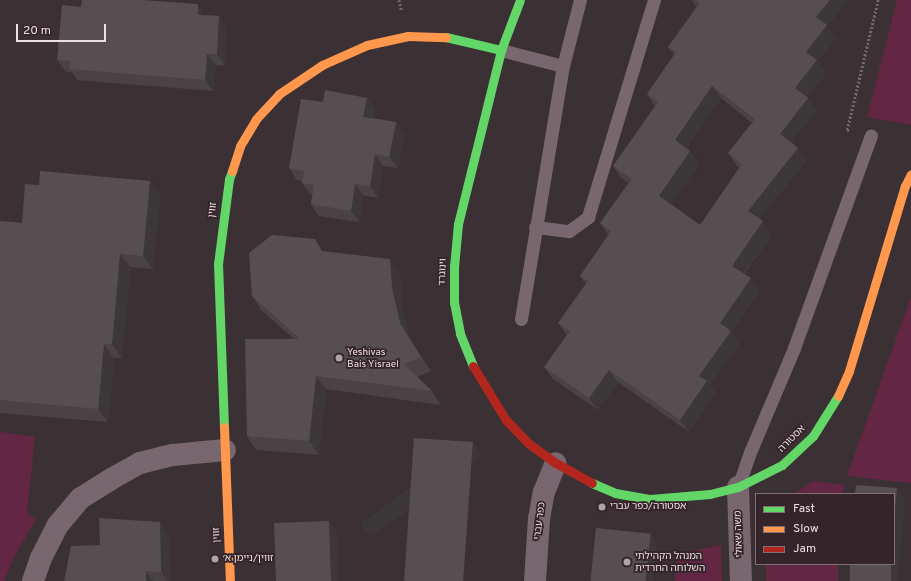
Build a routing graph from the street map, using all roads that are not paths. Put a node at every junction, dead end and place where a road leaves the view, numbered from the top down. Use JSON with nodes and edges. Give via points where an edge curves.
{"nodes":[{"id":1,"x":520,"y":0,"type":"edge"},
{"id":2,"x":580,"y":0,"type":"edge"},
{"id":3,"x":654,"y":0,"type":"edge"},
{"id":4,"x":501,"y":50,"type":"junction"},
{"id":5,"x":563,"y":66,"type":"junction"},
{"id":6,"x":871,"y":135,"type":"road end"},
{"id":7,"x":911,"y":174,"type":"edge"},
{"id":8,"x":911,"y":183,"type":"edge"},
{"id":9,"x":900,"y":205,"type":"junction"},
{"id":10,"x":535,"y":227,"type":"junction"},
{"id":11,"x":521,"y":319,"type":"dead end"},
{"id":12,"x":225,"y":450,"type":"junction"},
{"id":13,"x":556,"y":464,"type":"junction"},
{"id":14,"x":738,"y":487,"type":"junction"},
{"id":15,"x":33,"y":581,"type":"edge"},
{"id":16,"x":230,"y":581,"type":"edge"},
{"id":17,"x":535,"y":581,"type":"edge"},
{"id":18,"x":741,"y":581,"type":"edge"}],
"edges":[{"from":1,"to":4,"type":"street","name":"וינוגרד"},
{"from":2,"to":5,"type":"lane"},
{"from":3,"to":10,"type":"lane","via":[[588,217],[569,231]]},
{"from":4,"to":5,"type":"lane"},
{"from":4,"to":12,"type":"street","name":"זווין","via":[[447,37],[408,36],[367,45],[322,65],[279,94],[256,120],[240,146],[229,179],[218,264]]},
{"from":4,"to":13,"type":"street","name":"וינוגרד","via":[[458,224],[454,303],[460,333],[476,373],[506,420],[528,443]]},
{"from":5,"to":10,"type":"lane"},
{"from":6,"to":14,"type":"lane","via":[[794,348]]},
{"from":7,"to":9,"type":"street","name":"אסטורה"},
{"from":8,"to":9,"type":"street","name":"אסטורה"},
{"from":9,"to":14,"type":"street","name":"אסטורה","via":[[849,372],[834,404],[812,436],[782,465]]},
{"from":10,"to":11,"type":"lane"},
{"from":12,"to":15,"type":"street","via":[[173,455],[140,463],[81,498],[58,525],[41,558]]},
{"from":12,"to":16,"type":"street","name":"זווין"},
{"from":13,"to":14,"type":"street","name":"אסטורה","via":[[586,481],[615,493],[650,499],[710,494]]},
{"from":13,"to":17,"type":"street","name":"כפר עברי","via":[[544,492],[539,519]]},
{"from":14,"to":18,"type":"street","name":"משה שאולי"}]}
